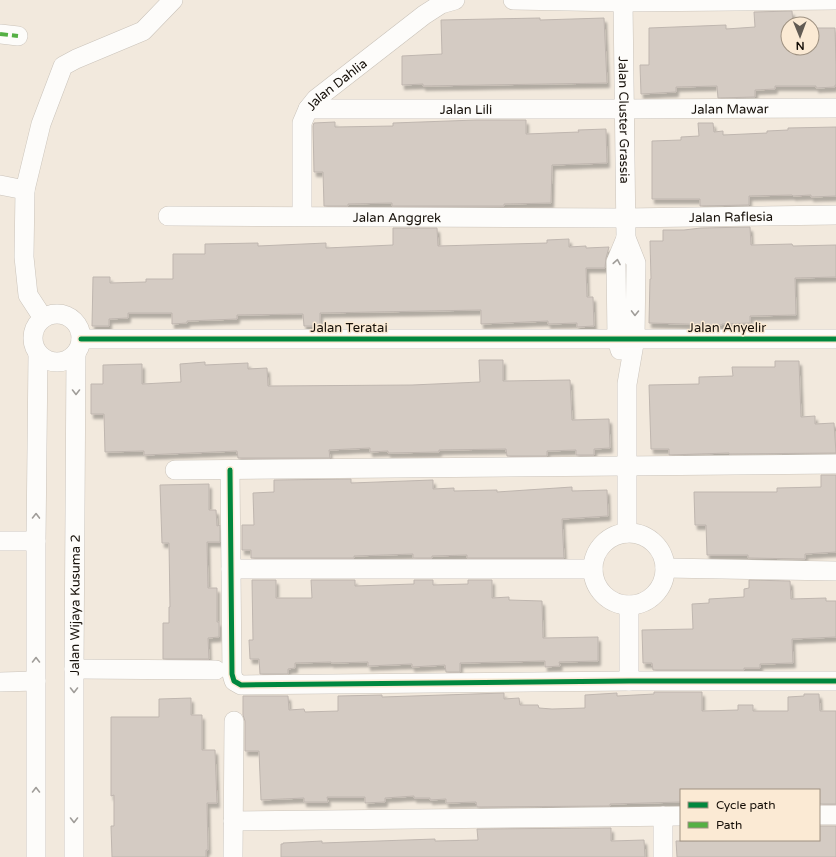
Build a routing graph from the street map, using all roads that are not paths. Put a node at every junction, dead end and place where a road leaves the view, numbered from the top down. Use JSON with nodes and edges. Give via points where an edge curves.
{"nodes":[{"id":1,"x":173,"y":0,"type":"edge"},
{"id":2,"x":455,"y":0,"type":"edge"},
{"id":3,"x":513,"y":0,"type":"edge"},
{"id":4,"x":836,"y":0,"type":"edge"},
{"id":5,"x":623,"y":2,"type":"junction"},
{"id":6,"x":836,"y":108,"type":"edge"},
{"id":7,"x":308,"y":109,"type":"junction"},
{"id":8,"x":624,"y":109,"type":"junction"},
{"id":9,"x":0,"y":185,"type":"edge"},
{"id":10,"x":25,"y":190,"type":"junction"},
{"id":11,"x":836,"y":215,"type":"edge"},
{"id":12,"x":168,"y":216,"type":"dead end"},
{"id":13,"x":302,"y":216,"type":"junction"},
{"id":14,"x":625,"y":218,"type":"junction"},
{"id":15,"x":43,"y":318,"type":"junction"},
{"id":16,"x":626,"y":338,"type":"junction"},
{"id":17,"x":836,"y":339,"type":"edge"},
{"id":18,"x":79,"y":346,"type":"junction"},
{"id":19,"x":38,"y":354,"type":"junction"},
{"id":20,"x":836,"y":464,"type":"edge"},
{"id":21,"x":626,"y":466,"type":"junction"},
{"id":22,"x":175,"y":470,"type":"dead end"},
{"id":23,"x":230,"y":470,"type":"junction"},
{"id":24,"x":627,"y":533,"type":"junction"},
{"id":25,"x":36,"y":541,"type":"junction"},
{"id":26,"x":0,"y":542,"type":"edge"},
{"id":27,"x":593,"y":568,"type":"junction"},
{"id":28,"x":665,"y":568,"type":"junction"},
{"id":29,"x":231,"y":569,"type":"junction"},
{"id":30,"x":836,"y":571,"type":"edge"},
{"id":31,"x":629,"y":605,"type":"junction"},
{"id":32,"x":74,"y":669,"type":"junction"},
{"id":33,"x":216,"y":670,"type":"dead end"},
{"id":34,"x":629,"y":680,"type":"junction"},
{"id":35,"x":36,"y":681,"type":"junction"},
{"id":36,"x":836,"y":681,"type":"edge"},
{"id":37,"x":0,"y":682,"type":"edge"},
{"id":38,"x":234,"y":721,"type":"dead end"},
{"id":39,"x":820,"y":815,"type":"edge"},
{"id":40,"x":836,"y":815,"type":"edge"},
{"id":41,"x":672,"y":816,"type":"edge"},
{"id":42,"x":233,"y":821,"type":"junction"},
{"id":43,"x":36,"y":857,"type":"edge"},
{"id":44,"x":74,"y":857,"type":"edge"},
{"id":45,"x":233,"y":857,"type":"edge"},
{"id":46,"x":663,"y":857,"type":"edge"}],
"edges":[{"from":1,"to":10,"type":"street","via":[[143,31],[63,66],[41,124]]},
{"from":2,"to":7,"type":"street","name":"Jalan Dahlia","via":[[441,4],[424,14],[316,99]]},
{"from":3,"to":5,"type":"street"},
{"from":4,"to":5,"type":"street"},
{"from":5,"to":8,"type":"street","name":"Jalan Cluster Grassia"},
{"from":6,"to":8,"type":"street","name":"Jalan Mawar"},
{"from":7,"to":8,"type":"street","name":"Jalan Lili"},
{"from":7,"to":13,"type":"street","name":"Jalan Dahlia","via":[[302,123]]},
{"from":8,"to":14,"type":"street","name":"Jalan Cluster Grassia"},
{"from":9,"to":10,"type":"street"},
{"from":10,"to":15,"type":"street","via":[[24,257],[28,294]]},
{"from":11,"to":14,"type":"street","name":"Jalan Raflesia"},
{"from":12,"to":13,"type":"street","name":"Jalan Anggrek"},
{"from":13,"to":14,"type":"street","name":"Jalan Anggrek"},
{"from":14,"to":16,"type":"street","name":"Jalan Cluster Grassia","via":[[626,238],[636,263]]},
{"from":15,"to":18,"type":"street","name":"Jalan Wijaya Kusuma 2","via":[[55,314],[67,316],[80,330]]},
{"from":15,"to":19,"type":"street","via":[[34,328],[32,335],[34,348]]},
{"from":16,"to":17,"type":"street","name":"Jalan Anyelir"},
{"from":16,"to":18,"type":"street","name":"Jalan Teratai"},
{"from":16,"to":21,"type":"street","name":"Jalan Cluster Grassia"},
{"from":18,"to":19,"type":"street","via":[[70,359],[62,362],[45,360]]},
{"from":18,"to":32,"type":"street","name":"Jalan Wijaya Kusuma 2","one_way":true},
{"from":25,"to":19,"type":"street","one_way":true},
{"from":20,"to":21,"type":"street"},
{"from":21,"to":23,"type":"street"},
{"from":21,"to":24,"type":"street","name":"Jalan Cluster Grassia"},
{"from":22,"to":23,"type":"street"},
{"from":23,"to":29,"type":"street"},
{"from":24,"to":27,"type":"street","via":[[610,538],[603,544],[596,555]]},
{"from":24,"to":28,"type":"street","via":[[650,540],[661,552]]},
{"from":25,"to":26,"type":"street"},
{"from":35,"to":25,"type":"street","one_way":true},
{"from":27,"to":29,"type":"street"},
{"from":27,"to":31,"type":"street","via":[[596,584],[606,597]]},
{"from":28,"to":30,"type":"street"},
{"from":28,"to":31,"type":"street","via":[[663,582],[655,594],[643,602]]},
{"from":29,"to":34,"type":"street","via":[[232,674],[234,681],[241,685]]},
{"from":31,"to":34,"type":"street"},
{"from":32,"to":33,"type":"street"},
{"from":32,"to":44,"type":"street","name":"Jalan Wijaya Kusuma 2","one_way":true},
{"from":34,"to":36,"type":"street"},
{"from":35,"to":37,"type":"street"},
{"from":43,"to":35,"type":"street","one_way":true},
{"from":38,"to":42,"type":"street"},
{"from":39,"to":40,"type":"street"},
{"from":41,"to":42,"type":"street"},
{"from":41,"to":46,"type":"street"},
{"from":42,"to":45,"type":"street"}]}
